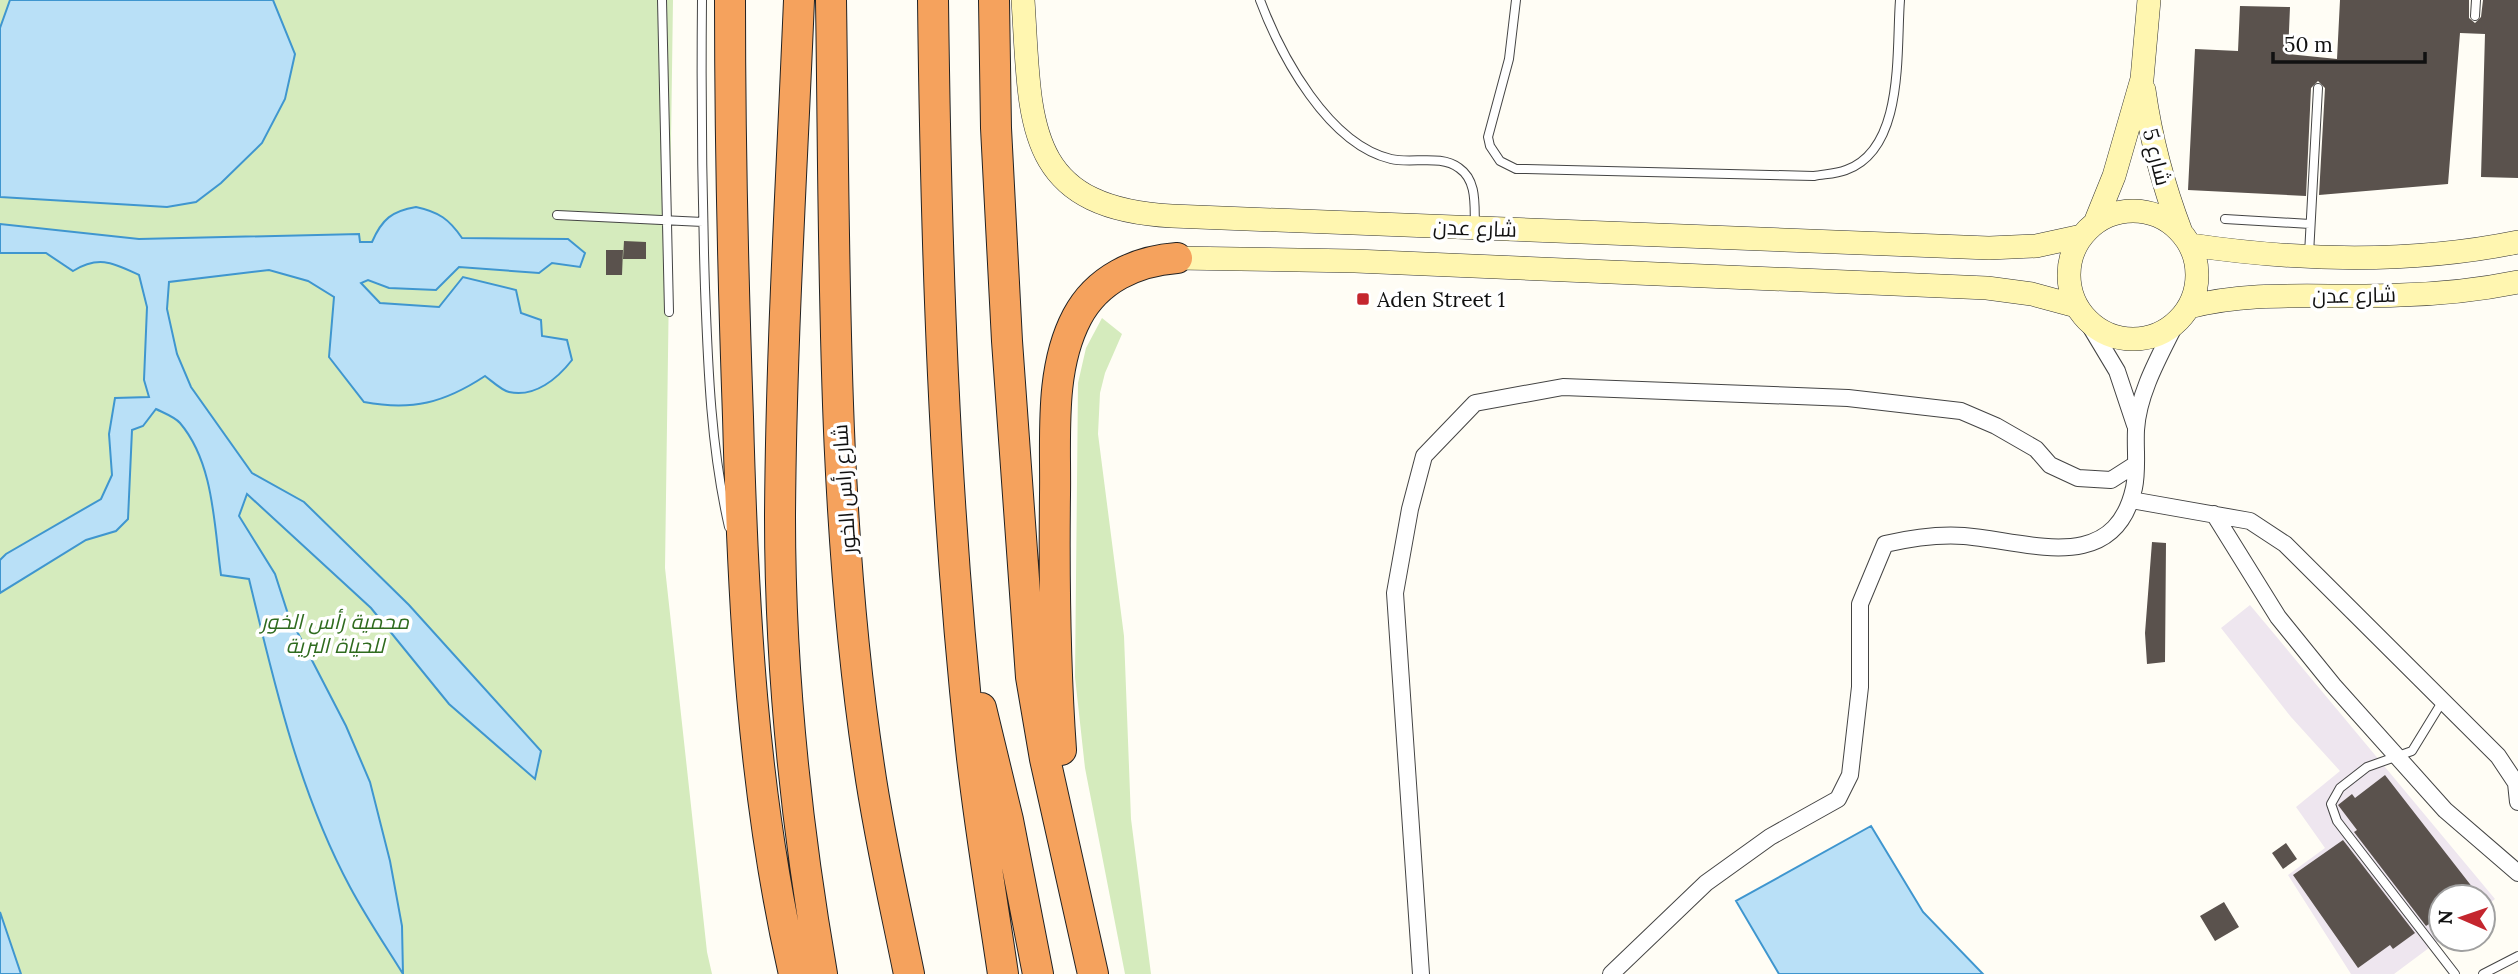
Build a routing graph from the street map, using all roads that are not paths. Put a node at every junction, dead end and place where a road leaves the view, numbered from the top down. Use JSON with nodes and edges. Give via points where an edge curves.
{"nodes":[{"id":1,"x":662,"y":0,"type":"edge"},
{"id":2,"x":702,"y":0,"type":"edge"},
{"id":3,"x":730,"y":0,"type":"edge"},
{"id":4,"x":799,"y":0,"type":"edge"},
{"id":5,"x":831,"y":0,"type":"edge"},
{"id":6,"x":933,"y":0,"type":"edge"},
{"id":7,"x":994,"y":0,"type":"edge"},
{"id":8,"x":1023,"y":0,"type":"edge"},
{"id":9,"x":1260,"y":0,"type":"edge"},
{"id":10,"x":1516,"y":0,"type":"edge"},
{"id":11,"x":1900,"y":0,"type":"edge"},
{"id":12,"x":2149,"y":0,"type":"edge"},
{"id":13,"x":2476,"y":0,"type":"edge"},
{"id":14,"x":2475,"y":16,"type":"dead end"},
{"id":15,"x":2143,"y":79,"type":"junction"},
{"id":16,"x":2318,"y":88,"type":"dead end"},
{"id":17,"x":557,"y":215,"type":"dead end"},
{"id":18,"x":2225,"y":219,"type":"dead end"},
{"id":19,"x":667,"y":220,"type":"junction"},
{"id":20,"x":703,"y":222,"type":"junction"},
{"id":21,"x":2310,"y":224,"type":"junction"},
{"id":22,"x":1475,"y":228,"type":"junction"},
{"id":23,"x":2088,"y":229,"type":"junction"},
{"id":24,"x":2186,"y":239,"type":"junction"},
{"id":25,"x":2518,"y":242,"type":"edge"},
{"id":26,"x":2309,"y":257,"type":"junction"},
{"id":27,"x":1177,"y":258,"type":"joint"},
{"id":28,"x":2518,"y":282,"type":"edge"},
{"id":29,"x":2189,"y":307,"type":"junction"},
{"id":30,"x":669,"y":312,"type":"dead end"},
{"id":31,"x":2082,"y":314,"type":"junction"},
{"id":32,"x":2175,"y":325,"type":"junction"},
{"id":33,"x":2136,"y":427,"type":"junction"},
{"id":34,"x":2136,"y":464,"type":"junction"},
{"id":35,"x":2130,"y":499,"type":"junction"},
{"id":36,"x":2214,"y":513,"type":"junction"},
{"id":37,"x":742,"y":582,"type":"junction"},
{"id":38,"x":961,"y":650,"type":"junction"},
{"id":39,"x":2442,"y":702,"type":"junction"},
{"id":40,"x":2395,"y":758,"type":"junction"},
{"id":41,"x":2517,"y":784,"type":"edge"},
{"id":42,"x":2518,"y":802,"type":"edge"},
{"id":43,"x":1069,"y":862,"type":"junction"},
{"id":44,"x":2518,"y":873,"type":"edge"},
{"id":45,"x":2518,"y":956,"type":"edge"},
{"id":46,"x":794,"y":974,"type":"edge"},
{"id":47,"x":822,"y":974,"type":"edge"},
{"id":48,"x":909,"y":974,"type":"edge"},
{"id":49,"x":1003,"y":974,"type":"edge"},
{"id":50,"x":1038,"y":974,"type":"edge"},
{"id":51,"x":1093,"y":974,"type":"edge"},
{"id":52,"x":1420,"y":974,"type":"edge"},
{"id":53,"x":1611,"y":974,"type":"edge"},
{"id":54,"x":2455,"y":974,"type":"edge"},
{"id":55,"x":2483,"y":974,"type":"edge"}],
"edges":[{"from":1,"to":19,"type":"lane"},
{"from":2,"to":20,"type":"lane"},
{"from":3,"to":37,"type":"highway"},
{"from":4,"to":47,"type":"highway","via":[[780,519],[791,739]]},
{"from":5,"to":48,"type":"highway","name":"شارع رأس الخور","via":[[836,351],[857,664],[869,766]]},
{"from":6,"to":38,"type":"highway","via":[[937,263]]},
{"from":7,"to":43,"type":"highway","via":[[996,128],[1024,599],[1045,759]]},
{"from":8,"to":22,"type":"street","name":"شارع عدن","via":[[1036,134],[1055,167],[1097,203],[1139,214]]},
{"from":9,"to":22,"type":"lane","via":[[1286,58],[1334,124],[1361,146],[1393,160],[1459,167],[1472,183]]},
{"from":10,"to":11,"type":"lane","via":[[1509,59],[1488,136],[1494,154],[1508,166],[1814,176],[1847,170],[1868,156],[1886,133],[1893,100]]},
{"from":12,"to":15,"type":"street","name":"شارع 5"},
{"from":13,"to":14,"type":"lane"},
{"from":15,"to":23,"type":"street","name":"شارع 5","via":[[2114,176]]},
{"from":15,"to":24,"type":"street","name":"شارع 5","via":[[2149,132],[2162,183]]},
{"from":16,"to":21,"type":"lane"},
{"from":17,"to":19,"type":"lane"},
{"from":18,"to":21,"type":"lane"},
{"from":19,"to":20,"type":"lane"},
{"from":19,"to":30,"type":"lane"},
{"from":20,"to":37,"type":"lane","via":[[712,418],[723,500]]},
{"from":21,"to":26,"type":"lane"},
{"from":22,"to":23,"type":"street","name":"شارع عدن","via":[[1989,248],[2036,246]]},
{"from":23,"to":24,"type":"street","via":[[2112,214],[2130,210],[2167,219]]},
{"from":23,"to":31,"type":"street","via":[[2071,258],[2069,282]]},
{"from":24,"to":26,"type":"street","name":"شارع عدن","via":[[2260,256]]},
{"from":24,"to":29,"type":"street","via":[[2197,266],[2197,287]]},
{"from":25,"to":26,"type":"street","name":"شارع عدن","via":[[2417,256]]},
{"from":27,"to":31,"type":"street","name":"شارع عدن","via":[[1355,261],[1986,288],[2032,294]]},
{"from":27,"to":43,"type":"highway","via":[[1140,264],[1100,288],[1077,316],[1061,361],[1055,645]]},
{"from":28,"to":29,"type":"street","name":"شارع عدن","via":[[2400,295],[2238,298]]},
{"from":29,"to":32,"type":"street"},
{"from":31,"to":32,"type":"street","via":[[2107,335],[2130,340],[2154,337]]},
{"from":31,"to":33,"type":"street","via":[[2117,371]]},
{"from":32,"to":33,"type":"street","via":[[2149,380]]},
{"from":33,"to":34,"type":"street"},
{"from":34,"to":35,"type":"street"},
{"from":34,"to":52,"type":"street","via":[[2111,480],[2078,478],[1996,426],[1961,411],[1848,398],[1563,387],[1475,403],[1424,456],[1395,593]]},
{"from":35,"to":36,"type":"street"},
{"from":35,"to":53,"type":"street","via":[[2111,534],[2069,550],[1963,536],[1885,544],[1860,604],[1860,687],[1853,750],[1850,775],[1838,800],[1770,837],[1706,883]]},
{"from":36,"to":39,"type":"street","via":[[2250,521],[2285,544]]},
{"from":36,"to":40,"type":"street","via":[[2278,617]]},
{"from":37,"to":46,"type":"highway","via":[[755,734]]},
{"from":38,"to":49,"type":"highway"},
{"from":38,"to":50,"type":"highway","via":[[991,742]]},
{"from":39,"to":40,"type":"lane","via":[[2412,751]]},
{"from":39,"to":41,"type":"street","via":[[2498,756]]},
{"from":40,"to":44,"type":"street","via":[[2445,810]]},
{"from":40,"to":54,"type":"lane","via":[[2374,763],[2340,789],[2331,804],[2332,814]]},
{"from":41,"to":42,"type":"street"},
{"from":43,"to":51,"type":"highway"},
{"from":45,"to":55,"type":"lane"}]}
